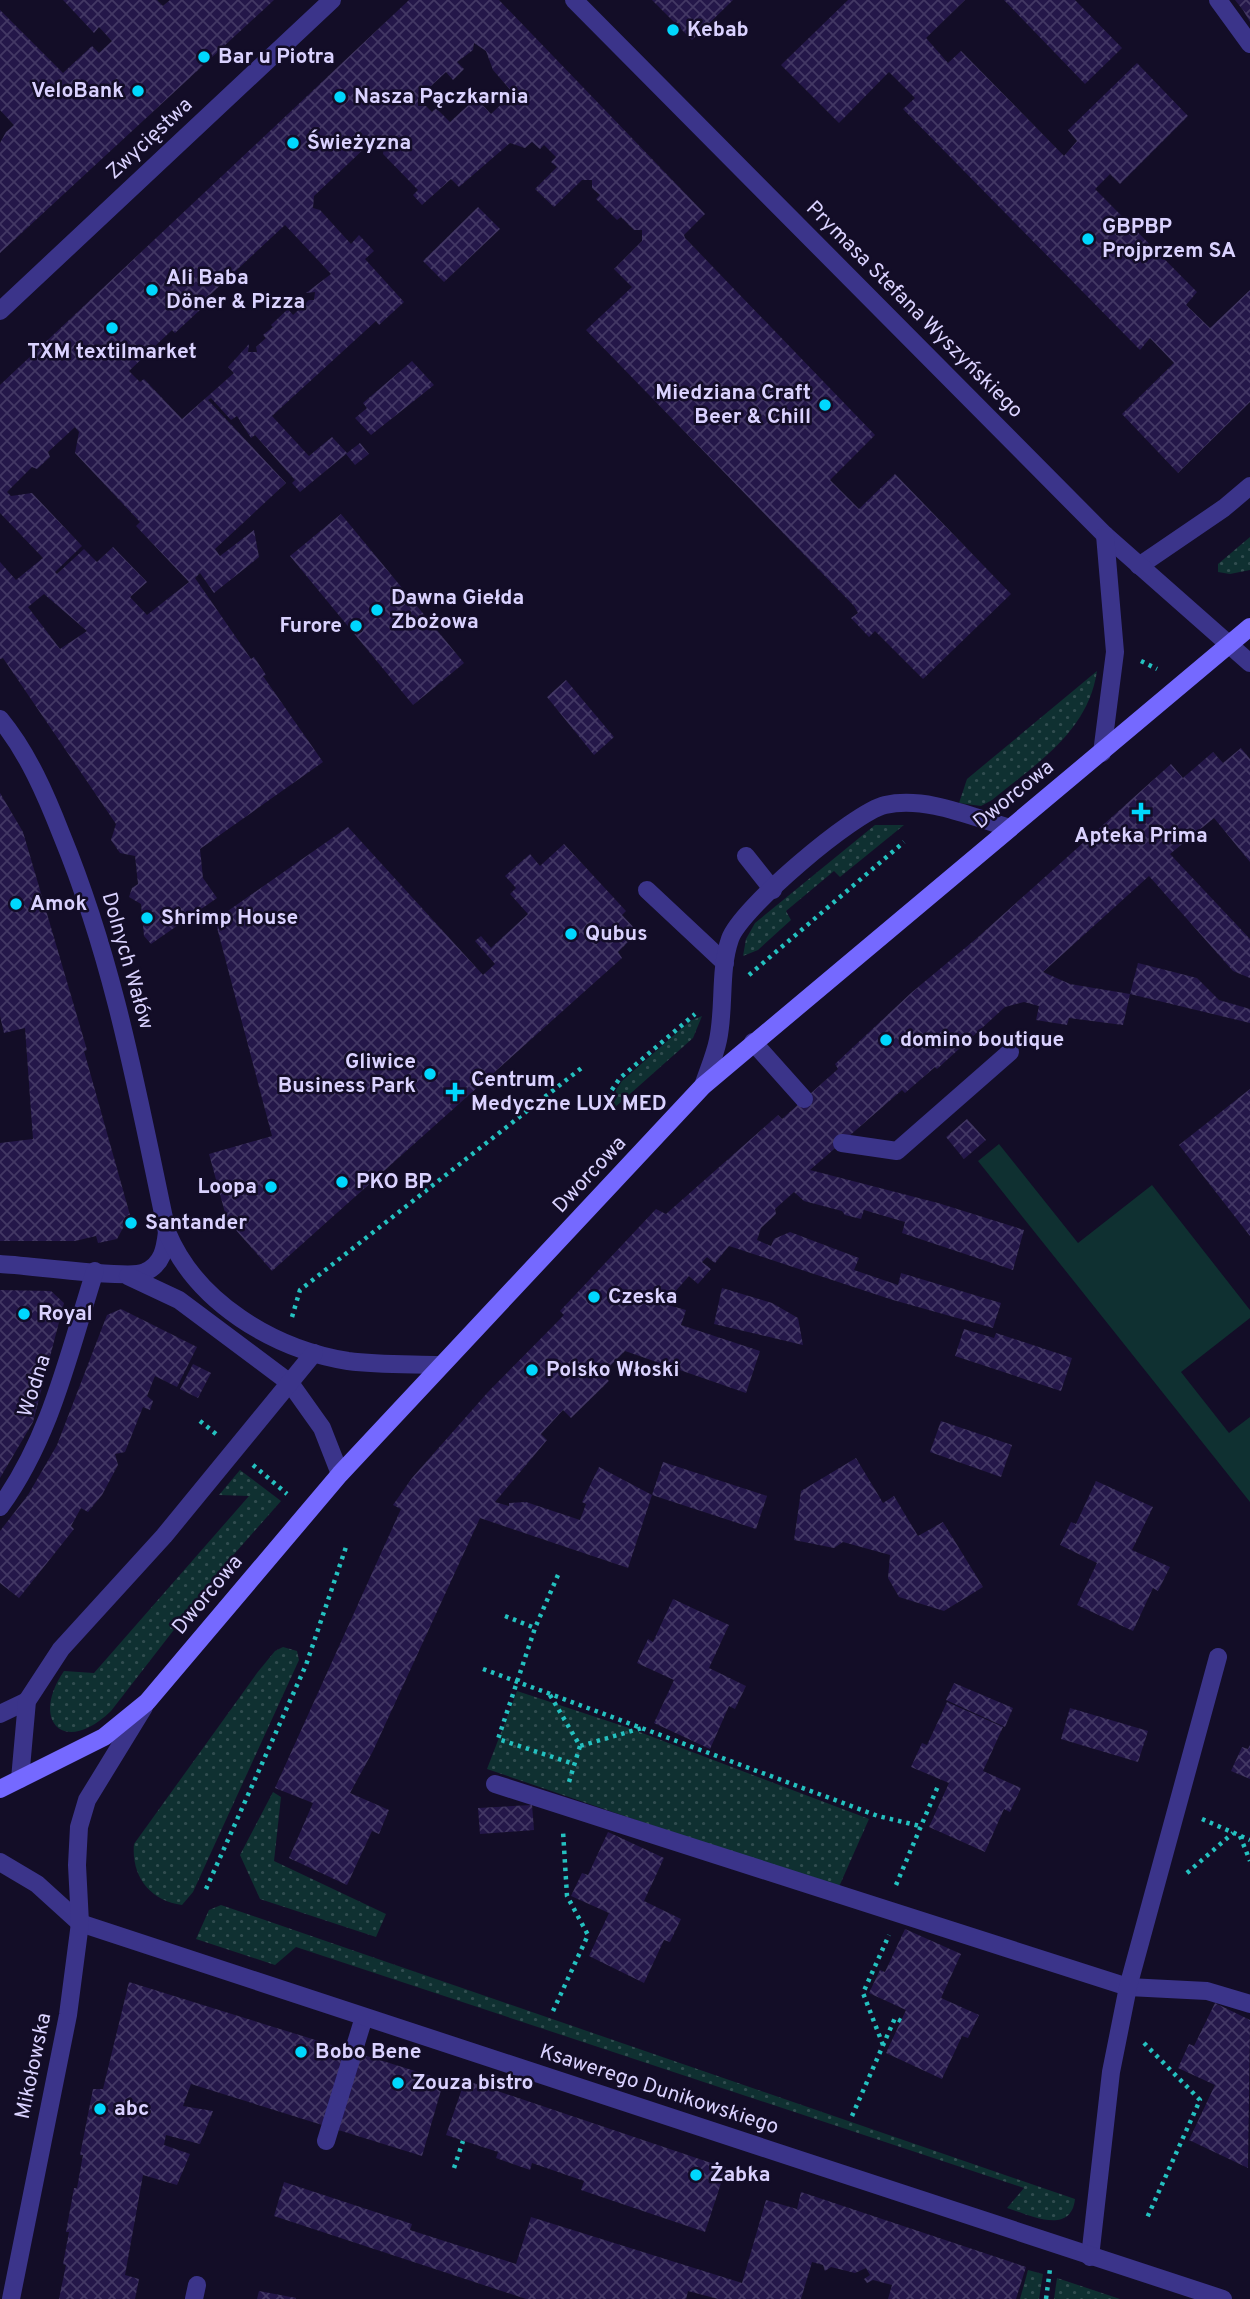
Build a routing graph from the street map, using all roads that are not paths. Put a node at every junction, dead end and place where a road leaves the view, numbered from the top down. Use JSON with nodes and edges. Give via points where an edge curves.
{"nodes":[{"id":1,"x":332,"y":0,"type":"edge"},
{"id":2,"x":574,"y":0,"type":"edge"},
{"id":3,"x":1218,"y":0,"type":"edge"},
{"id":4,"x":1250,"y":44,"type":"edge"},
{"id":5,"x":0,"y":311,"type":"edge"},
{"id":6,"x":1250,"y":486,"type":"edge"},
{"id":7,"x":1105,"y":535,"type":"junction"},
{"id":8,"x":1139,"y":566,"type":"junction"},
{"id":9,"x":1250,"y":626,"type":"edge"},
{"id":10,"x":1229,"y":645,"type":"junction"},
{"id":11,"x":1250,"y":663,"type":"edge"},
{"id":12,"x":0,"y":719,"type":"edge"},
{"id":13,"x":1102,"y":752,"type":"junction"},
{"id":14,"x":1010,"y":828,"type":"junction"},
{"id":15,"x":746,"y":856,"type":"dead end"},
{"id":16,"x":647,"y":890,"type":"dead end"},
{"id":17,"x":773,"y":890,"type":"junction"},
{"id":18,"x":725,"y":963,"type":"junction"},
{"id":19,"x":753,"y":1042,"type":"junction"},
{"id":20,"x":1010,"y":1052,"type":"dead end"},
{"id":21,"x":703,"y":1086,"type":"junction"},
{"id":22,"x":804,"y":1099,"type":"dead end"},
{"id":23,"x":842,"y":1143,"type":"dead end"},
{"id":24,"x":167,"y":1232,"type":"junction"},
{"id":25,"x":0,"y":1264,"type":"edge"},
{"id":26,"x":95,"y":1272,"type":"junction"},
{"id":27,"x":128,"y":1276,"type":"junction"},
{"id":28,"x":314,"y":1353,"type":"junction"},
{"id":29,"x":440,"y":1365,"type":"junction"},
{"id":30,"x":290,"y":1383,"type":"junction"},
{"id":31,"x":340,"y":1474,"type":"junction"},
{"id":32,"x":0,"y":1507,"type":"edge"},
{"id":33,"x":1218,"y":1657,"type":"dead end"},
{"id":34,"x":27,"y":1701,"type":"junction"},
{"id":35,"x":147,"y":1702,"type":"junction"},
{"id":36,"x":0,"y":1714,"type":"edge"},
{"id":37,"x":20,"y":1779,"type":"junction"},
{"id":38,"x":495,"y":1784,"type":"dead end"},
{"id":39,"x":0,"y":1789,"type":"edge"},
{"id":40,"x":0,"y":1862,"type":"edge"},
{"id":41,"x":80,"y":1923,"type":"junction"},
{"id":42,"x":1128,"y":1987,"type":"junction"},
{"id":43,"x":1250,"y":2004,"type":"edge"},
{"id":44,"x":364,"y":2017,"type":"junction"},
{"id":45,"x":326,"y":2141,"type":"dead end"},
{"id":46,"x":1090,"y":2257,"type":"junction"},
{"id":47,"x":11,"y":2299,"type":"edge"},
{"id":48,"x":1223,"y":2299,"type":"edge"}],
"edges":[{"from":1,"to":5,"type":"street","name":"Zwycięstwa"},
{"from":2,"to":7,"type":"street","name":"Prymasa Stefana Wyszyńskiego"},
{"from":3,"to":4,"type":"street"},
{"from":6,"to":8,"type":"street"},
{"from":7,"to":8,"type":"street","name":"Prymasa Stefana Wyszyńskiego"},
{"from":7,"to":13,"type":"street","via":[[1115,652]]},
{"from":8,"to":10,"type":"street","name":"Prymasa Stefana Wyszyńskiego"},
{"from":9,"to":10,"type":"main road","name":"Dworcowa"},
{"from":10,"to":11,"type":"street","name":"Prymasa Stefana Wyszyńskiego"},
{"from":10,"to":13,"type":"main road","name":"Dworcowa"},
{"from":12,"to":24,"type":"street","name":"Dolnych Wałów","via":[[43,788],[79,879],[119,1003]]},
{"from":13,"to":14,"type":"main road","name":"Dworcowa"},
{"from":14,"to":17,"type":"street","via":[[944,808],[884,805],[839,831]]},
{"from":14,"to":19,"type":"main road","name":"Dworcowa"},
{"from":15,"to":17,"type":"street"},
{"from":16,"to":18,"type":"street"},
{"from":17,"to":18,"type":"street","via":[[744,916],[731,938]]},
{"from":18,"to":21,"type":"street","via":[[718,1041]]},
{"from":19,"to":21,"type":"main road","name":"Dworcowa"},
{"from":19,"to":22,"type":"street"},
{"from":20,"to":23,"type":"street","via":[[897,1151]]},
{"from":21,"to":29,"type":"main road","name":"Dworcowa"},
{"from":24,"to":27,"type":"street","name":"Dolnych Wałów","via":[[158,1263],[145,1273]]},
{"from":24,"to":28,"type":"street","name":"Dolnych Wałów","via":[[178,1259],[233,1314]]},
{"from":25,"to":26,"type":"street"},
{"from":26,"to":27,"type":"street"},
{"from":26,"to":32,"type":"street","name":"Wodna","via":[[44,1433]]},
{"from":27,"to":30,"type":"street","via":[[178,1300]]},
{"from":28,"to":29,"type":"street","name":"Dolnych Wałów","via":[[348,1360]]},
{"from":28,"to":30,"type":"street"},
{"from":29,"to":31,"type":"main road","name":"Dworcowa"},
{"from":30,"to":31,"type":"street","via":[[322,1429]]},
{"from":30,"to":34,"type":"street","via":[[164,1536],[61,1649]]},
{"from":31,"to":35,"type":"main road","name":"Dworcowa"},
{"from":33,"to":42,"type":"street"},
{"from":34,"to":36,"type":"street"},
{"from":34,"to":37,"type":"street"},
{"from":35,"to":37,"type":"main road","name":"Dworcowa","via":[[104,1737]]},
{"from":35,"to":41,"type":"street","name":"Mikołowska","via":[[87,1800],[79,1827]]},
{"from":37,"to":39,"type":"main road","name":"Dworcowa"},
{"from":38,"to":42,"type":"street"},
{"from":40,"to":41,"type":"street","via":[[37,1884]]},
{"from":41,"to":44,"type":"street","name":"Ksawerego Dunikowskiego"},
{"from":41,"to":47,"type":"street","name":"Mikołowska","via":[[68,2015]]},
{"from":42,"to":43,"type":"street","via":[[1208,1991]]},
{"from":42,"to":46,"type":"street","via":[[1109,2084]]},
{"from":44,"to":45,"type":"street"},
{"from":44,"to":46,"type":"street","name":"Ksawerego Dunikowskiego"},
{"from":46,"to":48,"type":"street","name":"Ksawerego Dunikowskiego"}]}
